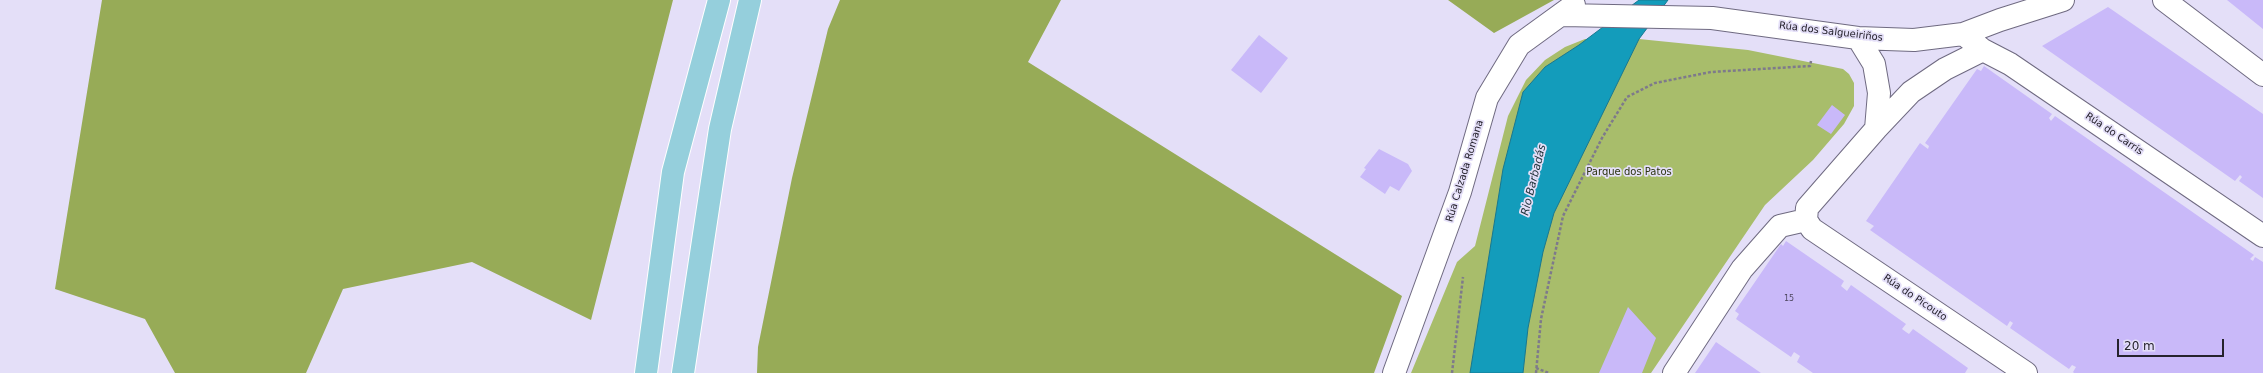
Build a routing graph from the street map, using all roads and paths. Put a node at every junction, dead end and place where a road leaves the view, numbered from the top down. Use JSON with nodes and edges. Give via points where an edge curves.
{"nodes":[{"id":1,"x":719,"y":0,"type":"edge"},
{"id":2,"x":750,"y":0,"type":"edge"},
{"id":3,"x":1579,"y":0,"type":"edge"},
{"id":4,"x":2063,"y":0,"type":"edge"},
{"id":5,"x":2164,"y":0,"type":"edge"},
{"id":6,"x":1563,"y":14,"type":"junction"},
{"id":7,"x":1816,"y":30,"type":"junction"},
{"id":8,"x":1963,"y":34,"type":"junction"},
{"id":9,"x":1858,"y":38,"type":"junction"},
{"id":10,"x":1983,"y":50,"type":"junction"},
{"id":11,"x":2263,"y":76,"type":"edge"},
{"id":12,"x":1876,"y":128,"type":"junction"},
{"id":13,"x":1806,"y":220,"type":"junction"},
{"id":14,"x":2263,"y":236,"type":"edge"},
{"id":15,"x":1536,"y":368,"type":"junction"},
{"id":16,"x":646,"y":373,"type":"edge"},
{"id":17,"x":683,"y":373,"type":"edge"},
{"id":18,"x":1394,"y":373,"type":"edge"},
{"id":19,"x":1536,"y":373,"type":"edge"},
{"id":20,"x":1549,"y":373,"type":"edge"},
{"id":21,"x":1674,"y":373,"type":"edge"},
{"id":22,"x":2026,"y":373,"type":"edge"}],
"edges":[{"from":1,"to":16,"type":"main road","via":[[673,172]]},
{"from":2,"to":17,"type":"main road","via":[[720,129]]},
{"from":3,"to":6,"type":"street","name":"Rúa Calzada Romana"},
{"from":4,"to":8,"type":"street","name":"Rúa dos Salgueiriños"},
{"from":5,"to":11,"type":"street"},
{"from":6,"to":7,"type":"street","name":"Rúa dos Salgueiriños","via":[[1712,18]]},
{"from":6,"to":18,"type":"street","name":"Rúa Calzada Romana","via":[[1520,46],[1487,98],[1460,192]]},
{"from":7,"to":9,"type":"street","name":"Rúa dos Salgueiriños"},
{"from":7,"to":15,"type":"path","via":[[1810,66],[1711,72],[1655,83],[1627,97],[1602,138],[1563,216],[1541,319]]},
{"from":8,"to":9,"type":"street","name":"Rúa dos Salgueiriños","via":[[1914,40]]},
{"from":8,"to":10,"type":"street","name":"Rúa do Carris"},
{"from":9,"to":12,"type":"street","via":[[1874,64],[1879,93]]},
{"from":10,"to":12,"type":"street","via":[[1945,69],[1911,92]]},
{"from":10,"to":14,"type":"street","name":"Rúa do Carris","via":[[2010,64]]},
{"from":12,"to":13,"type":"street","via":[[1807,208]]},
{"from":13,"to":21,"type":"street","via":[[1780,226],[1742,269]]},
{"from":13,"to":22,"type":"street","name":"Rúa do Picouto","via":[[1812,229]]},
{"from":15,"to":19,"type":"path"},
{"from":15,"to":20,"type":"path"}]}
